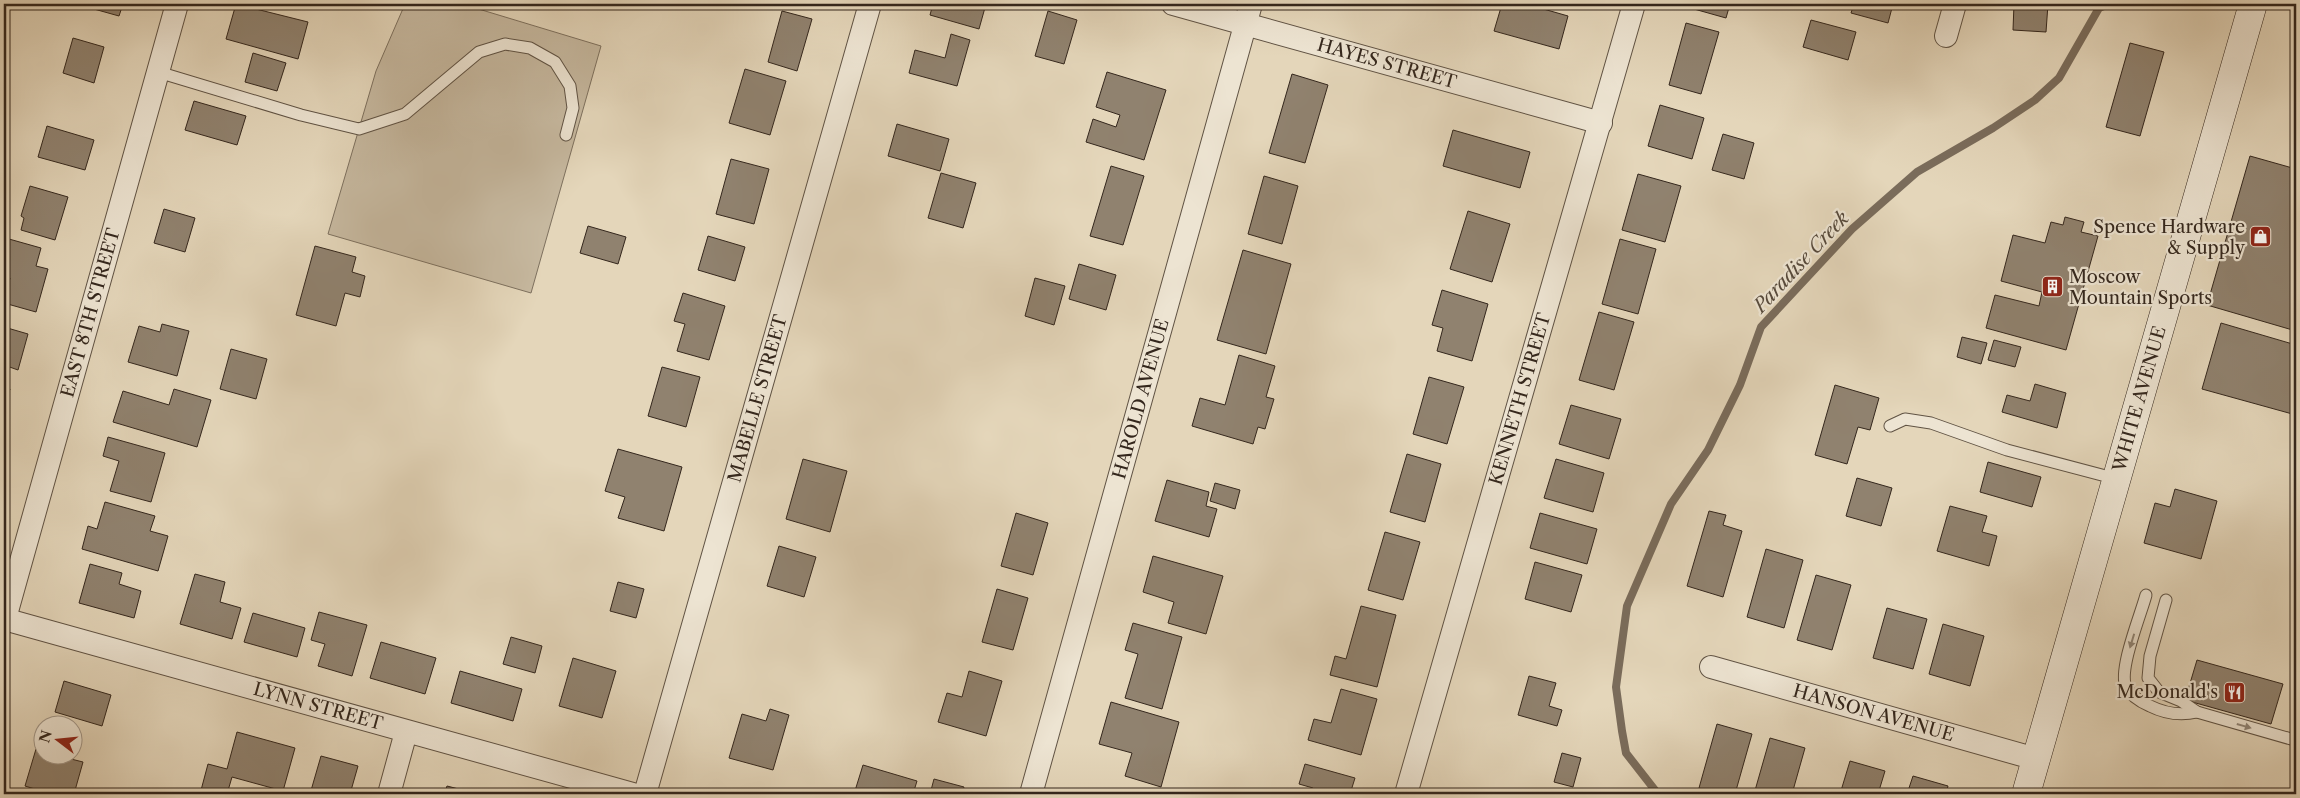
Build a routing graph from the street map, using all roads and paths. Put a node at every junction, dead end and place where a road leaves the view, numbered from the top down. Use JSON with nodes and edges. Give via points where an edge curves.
{"nodes":[{"id":1,"x":177,"y":4,"type":"edge"},
{"id":2,"x":870,"y":4,"type":"edge"},
{"id":3,"x":1173,"y":4,"type":"edge"},
{"id":4,"x":1634,"y":4,"type":"edge"},
{"id":5,"x":1955,"y":4,"type":"edge"},
{"id":6,"x":2253,"y":4,"type":"edge"},
{"id":7,"x":1248,"y":14,"type":"edge"},
{"id":8,"x":1946,"y":36,"type":"dead end"},
{"id":9,"x":158,"y":72,"type":"junction"},
{"id":10,"x":1601,"y":123,"type":"junction"},
{"id":11,"x":566,"y":135,"type":"dead end"},
{"id":12,"x":1890,"y":426,"type":"dead end"},
{"id":13,"x":2117,"y":479,"type":"junction"},
{"id":14,"x":2146,"y":595,"type":"dead end"},
{"id":15,"x":2166,"y":600,"type":"dead end"},
{"id":16,"x":4,"y":620,"type":"edge"},
{"id":17,"x":1711,"y":667,"type":"dead end"},
{"id":18,"x":2197,"y":712,"type":"junction"},
{"id":19,"x":406,"y":732,"type":"junction"},
{"id":20,"x":2291,"y":739,"type":"dead end"},
{"id":21,"x":2036,"y":759,"type":"junction"},
{"id":22,"x":388,"y":794,"type":"edge"},
{"id":23,"x":633,"y":794,"type":"edge"},
{"id":24,"x":645,"y":794,"type":"edge"},
{"id":25,"x":1031,"y":794,"type":"edge"},
{"id":26,"x":1406,"y":794,"type":"edge"},
{"id":27,"x":2026,"y":794,"type":"edge"}],
"edges":[{"from":1,"to":9,"type":"street","name":"EAST 8TH STREET"},
{"from":2,"to":24,"type":"street","name":"MABELLE STREET"},
{"from":3,"to":7,"type":"street","name":"HAYES STREET"},
{"from":4,"to":10,"type":"street","name":"KENNETH STREET"},
{"from":5,"to":8,"type":"street"},
{"from":6,"to":13,"type":"street","name":"WHITE AVENUE"},
{"from":7,"to":10,"type":"street","name":"HAYES STREET"},
{"from":7,"to":25,"type":"street","name":"HAROLD AVENUE"},
{"from":9,"to":11,"type":"lane","via":[[359,129],[405,114],[479,52],[505,44],[530,48],[554,62],[570,86],[573,108]]},
{"from":9,"to":16,"type":"street","name":"EAST 8TH STREET"},
{"from":10,"to":26,"type":"street","name":"KENNETH STREET"},
{"from":12,"to":13,"type":"lane","via":[[1905,419],[1931,423],[2007,450]]},
{"from":13,"to":21,"type":"street","name":"WHITE AVENUE"},
{"from":14,"to":18,"type":"lane","one_way":true,"via":[[2124,666],[2126,686],[2139,701],[2158,710],[2181,716]]},
{"from":15,"to":18,"type":"lane","via":[[2150,656],[2148,678],[2159,692]]},
{"from":16,"to":19,"type":"street","name":"LYNN STREET"},
{"from":17,"to":21,"type":"street","name":"HANSON AVENUE"},
{"from":18,"to":20,"type":"lane","one_way":true},
{"from":19,"to":22,"type":"street"},
{"from":19,"to":23,"type":"street","name":"LYNN STREET"},
{"from":21,"to":27,"type":"street","name":"WHITE AVENUE"}]}
